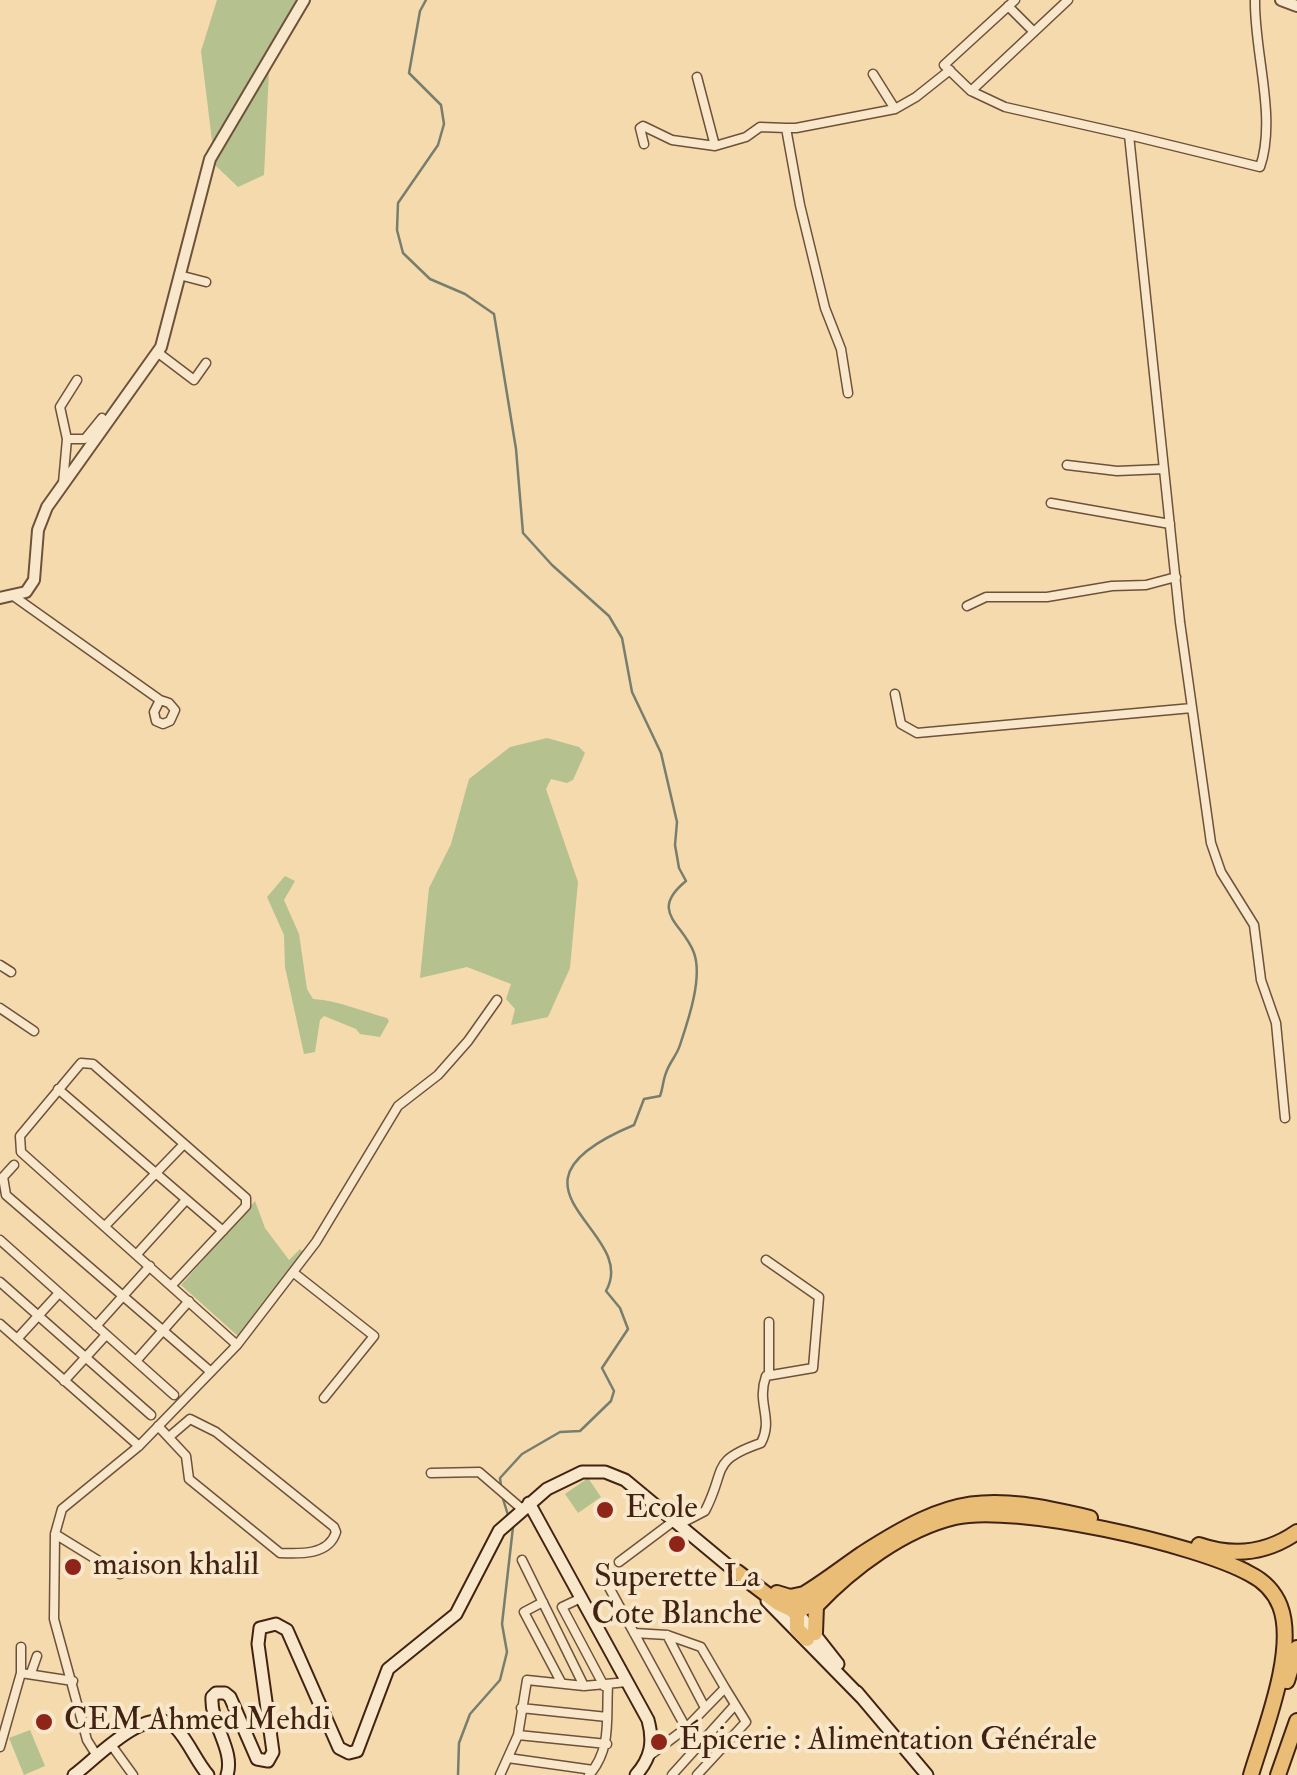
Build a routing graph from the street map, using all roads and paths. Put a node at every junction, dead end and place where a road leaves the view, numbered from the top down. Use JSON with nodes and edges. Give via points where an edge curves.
{"nodes":[{"id":1,"x":304,"y":0,"type":"edge"},
{"id":2,"x":1068,"y":0,"type":"edge"},
{"id":3,"x":1255,"y":0,"type":"edge"},
{"id":4,"x":1281,"y":0,"type":"edge"},
{"id":5,"x":1012,"y":3,"type":"edge"},
{"id":6,"x":1297,"y":6,"type":"edge"},
{"id":7,"x":1034,"y":32,"type":"junction"},
{"id":8,"x":950,"y":70,"type":"junction"},
{"id":9,"x":873,"y":74,"type":"dead end"},
{"id":10,"x":697,"y":77,"type":"dead end"},
{"id":11,"x":970,"y":91,"type":"junction"},
{"id":12,"x":895,"y":108,"type":"junction"},
{"id":13,"x":786,"y":128,"type":"junction"},
{"id":14,"x":1129,"y":135,"type":"junction"},
{"id":15,"x":644,"y":144,"type":"dead end"},
{"id":16,"x":715,"y":146,"type":"junction"},
{"id":17,"x":179,"y":275,"type":"junction"},
{"id":18,"x":206,"y":282,"type":"dead end"},
{"id":19,"x":157,"y":352,"type":"junction"},
{"id":20,"x":206,"y":363,"type":"dead end"},
{"id":21,"x":76,"y":380,"type":"dead end"},
{"id":22,"x":848,"y":393,"type":"dead end"},
{"id":23,"x":102,"y":418,"type":"dead end"},
{"id":24,"x":67,"y":438,"type":"junction"},
{"id":25,"x":1066,"y":465,"type":"dead end"},
{"id":26,"x":1164,"y":469,"type":"junction"},
{"id":27,"x":64,"y":483,"type":"junction"},
{"id":28,"x":1051,"y":504,"type":"dead end"},
{"id":29,"x":1170,"y":524,"type":"junction"},
{"id":30,"x":1176,"y":576,"type":"junction"},
{"id":31,"x":6,"y":596,"type":"edge"},
{"id":32,"x":968,"y":606,"type":"dead end"},
{"id":33,"x":895,"y":694,"type":"dead end"},
{"id":34,"x":160,"y":700,"type":"dead end"},
{"id":35,"x":1192,"y":708,"type":"junction"},
{"id":36,"x":0,"y":965,"type":"edge"},
{"id":37,"x":11,"y":972,"type":"dead end"},
{"id":38,"x":497,"y":1000,"type":"dead end"},
{"id":39,"x":0,"y":1008,"type":"edge"},
{"id":40,"x":34,"y":1031,"type":"dead end"},
{"id":41,"x":58,"y":1089,"type":"junction"},
{"id":42,"x":1284,"y":1118,"type":"dead end"},
{"id":43,"x":184,"y":1144,"type":"junction"},
{"id":44,"x":14,"y":1165,"type":"dead end"},
{"id":45,"x":156,"y":1173,"type":"junction"},
{"id":46,"x":186,"y":1200,"type":"junction"},
{"id":47,"x":105,"y":1226,"type":"junction"},
{"id":48,"x":223,"y":1231,"type":"junction"},
{"id":49,"x":0,"y":1240,"type":"edge"},
{"id":50,"x":136,"y":1254,"type":"junction"},
{"id":51,"x":766,"y":1260,"type":"dead end"},
{"id":52,"x":150,"y":1266,"type":"junction"},
{"id":53,"x":294,"y":1273,"type":"junction"},
{"id":54,"x":0,"y":1282,"type":"edge"},
{"id":55,"x":172,"y":1285,"type":"junction"},
{"id":56,"x":59,"y":1292,"type":"junction"},
{"id":57,"x":123,"y":1296,"type":"junction"},
{"id":58,"x":189,"y":1301,"type":"junction"},
{"id":59,"x":38,"y":1316,"type":"junction"},
{"id":60,"x":769,"y":1322,"type":"dead end"},
{"id":61,"x":0,"y":1324,"type":"edge"},
{"id":62,"x":96,"y":1326,"type":"junction"},
{"id":63,"x":163,"y":1331,"type":"junction"},
{"id":64,"x":106,"y":1334,"type":"junction"},
{"id":65,"x":17,"y":1339,"type":"junction"},
{"id":66,"x":237,"y":1346,"type":"junction"},
{"id":67,"x":86,"y":1357,"type":"junction"},
{"id":68,"x":136,"y":1361,"type":"junction"},
{"id":69,"x":211,"y":1372,"type":"junction"},
{"id":70,"x":768,"y":1375,"type":"junction"},
{"id":71,"x":64,"y":1381,"type":"junction"},
{"id":72,"x":174,"y":1395,"type":"dead end"},
{"id":73,"x":324,"y":1398,"type":"dead end"},
{"id":74,"x":151,"y":1415,"type":"dead end"},
{"id":75,"x":158,"y":1426,"type":"junction"},
{"id":76,"x":170,"y":1438,"type":"junction"},
{"id":77,"x":138,"y":1446,"type":"junction"},
{"id":78,"x":431,"y":1473,"type":"dead end"},
{"id":79,"x":520,"y":1507,"type":"junction"},
{"id":80,"x":678,"y":1521,"type":"junction"},
{"id":81,"x":1297,"y":1532,"type":"edge"},
{"id":82,"x":55,"y":1534,"type":"junction"},
{"id":83,"x":720,"y":1558,"type":"junction"},
{"id":84,"x":522,"y":1560,"type":"dead end"},
{"id":85,"x":619,"y":1562,"type":"dead end"},
{"id":86,"x":737,"y":1572,"type":"junction"},
{"id":87,"x":120,"y":1574,"type":"dead end"},
{"id":88,"x":605,"y":1580,"type":"dead end"},
{"id":89,"x":821,"y":1591,"type":"junction"},
{"id":90,"x":777,"y":1593,"type":"junction"},
{"id":91,"x":581,"y":1598,"type":"junction"},
{"id":92,"x":543,"y":1602,"type":"junction"},
{"id":93,"x":797,"y":1612,"type":"junction"},
{"id":94,"x":634,"y":1632,"type":"junction"},
{"id":95,"x":667,"y":1634,"type":"junction"},
{"id":96,"x":811,"y":1636,"type":"junction"},
{"id":97,"x":21,"y":1647,"type":"dead end"},
{"id":98,"x":1297,"y":1648,"type":"edge"},
{"id":99,"x":37,"y":1656,"type":"dead end"},
{"id":100,"x":26,"y":1673,"type":"junction"},
{"id":101,"x":73,"y":1681,"type":"junction"},
{"id":102,"x":561,"y":1682,"type":"junction"},
{"id":103,"x":627,"y":1682,"type":"junction"},
{"id":104,"x":584,"y":1686,"type":"junction"},
{"id":105,"x":606,"y":1686,"type":"junction"},
{"id":106,"x":725,"y":1688,"type":"junction"},
{"id":107,"x":735,"y":1705,"type":"junction"},
{"id":108,"x":521,"y":1708,"type":"junction"},
{"id":109,"x":705,"y":1708,"type":"junction"},
{"id":110,"x":606,"y":1717,"type":"junction"},
{"id":111,"x":1297,"y":1721,"type":"edge"},
{"id":112,"x":686,"y":1728,"type":"junction"},
{"id":113,"x":1297,"y":1733,"type":"edge"},
{"id":114,"x":518,"y":1734,"type":"junction"},
{"id":115,"x":607,"y":1744,"type":"junction"},
{"id":116,"x":112,"y":1746,"type":"junction"},
{"id":117,"x":0,"y":1747,"type":"edge"},
{"id":118,"x":98,"y":1756,"type":"junction"},
{"id":119,"x":649,"y":1756,"type":"junction"},
{"id":120,"x":508,"y":1758,"type":"junction"},
{"id":121,"x":81,"y":1773,"type":"edge"},
{"id":122,"x":591,"y":1773,"type":"edge"},
{"id":123,"x":133,"y":1775,"type":"edge"},
{"id":124,"x":208,"y":1775,"type":"edge"},
{"id":125,"x":226,"y":1775,"type":"edge"},
{"id":126,"x":500,"y":1775,"type":"edge"},
{"id":127,"x":636,"y":1775,"type":"edge"},
{"id":128,"x":672,"y":1775,"type":"edge"},
{"id":129,"x":697,"y":1775,"type":"edge"},
{"id":130,"x":927,"y":1775,"type":"edge"},
{"id":131,"x":1252,"y":1775,"type":"edge"},
{"id":132,"x":1278,"y":1775,"type":"edge"}],
"edges":[{"from":1,"to":17,"type":"street","via":[[210,159]]},
{"from":2,"to":7,"type":"street"},
{"from":3,"to":14,"type":"street","via":[[1266,133],[1260,167]]},
{"from":4,"to":6,"type":"street"},
{"from":5,"to":7,"type":"street"},
{"from":5,"to":8,"type":"street","via":[[944,65]]},
{"from":7,"to":11,"type":"street"},
{"from":8,"to":11,"type":"street"},
{"from":8,"to":12,"type":"street"},
{"from":9,"to":12,"type":"street"},
{"from":10,"to":16,"type":"street"},
{"from":11,"to":14,"type":"street","via":[[1005,107]]},
{"from":12,"to":13,"type":"street"},
{"from":13,"to":16,"type":"street","via":[[760,127]]},
{"from":13,"to":22,"type":"street"},
{"from":14,"to":26,"type":"street"},
{"from":15,"to":16,"type":"street","via":[[640,128],[646,126],[672,140]]},
{"from":17,"to":18,"type":"street"},
{"from":17,"to":19,"type":"street"},
{"from":19,"to":20,"type":"street","via":[[194,380]]},
{"from":19,"to":27,"type":"street"},
{"from":21,"to":24,"type":"street","via":[[60,407]]},
{"from":23,"to":24,"type":"street","via":[[85,440]]},
{"from":24,"to":27,"type":"street"},
{"from":25,"to":26,"type":"street"},
{"from":26,"to":29,"type":"street"},
{"from":27,"to":31,"type":"street","via":[[38,530],[34,580],[26,592]]},
{"from":28,"to":29,"type":"street"},
{"from":29,"to":30,"type":"street"},
{"from":30,"to":32,"type":"street","via":[[1047,597],[986,597]]},
{"from":30,"to":35,"type":"street"},
{"from":31,"to":34,"type":"street"},
{"from":33,"to":35,"type":"street","via":[[901,724],[918,734]]},
{"from":35,"to":42,"type":"street","via":[[1210,843],[1254,925],[1261,980],[1276,1023]]},
{"from":36,"to":37,"type":"street"},
{"from":38,"to":53,"type":"street","via":[[438,1076],[398,1106]]},
{"from":39,"to":40,"type":"street"},
{"from":41,"to":43,"type":"street","via":[[78,1064],[90,1063]]},
{"from":41,"to":45,"type":"street"},
{"from":41,"to":47,"type":"street","via":[[20,1136],[20,1149]]},
{"from":43,"to":45,"type":"street"},
{"from":43,"to":48,"type":"street","via":[[246,1198]]},
{"from":44,"to":57,"type":"street","via":[[3,1178],[6,1195]]},
{"from":45,"to":46,"type":"street"},
{"from":45,"to":47,"type":"street"},
{"from":46,"to":48,"type":"street"},
{"from":46,"to":50,"type":"street"},
{"from":47,"to":50,"type":"street"},
{"from":48,"to":55,"type":"street"},
{"from":49,"to":56,"type":"street"},
{"from":50,"to":52,"type":"street"},
{"from":51,"to":70,"type":"street","via":[[819,1297],[813,1368]]},
{"from":52,"to":55,"type":"street"},
{"from":52,"to":57,"type":"street"},
{"from":53,"to":66,"type":"street"},
{"from":53,"to":73,"type":"street","via":[[374,1336]]},
{"from":54,"to":59,"type":"street"},
{"from":55,"to":58,"type":"street"},
{"from":56,"to":59,"type":"street"},
{"from":56,"to":62,"type":"street"},
{"from":57,"to":62,"type":"street"},
{"from":57,"to":63,"type":"street"},
{"from":58,"to":63,"type":"street"},
{"from":58,"to":66,"type":"street"},
{"from":59,"to":65,"type":"street"},
{"from":59,"to":67,"type":"street"},
{"from":60,"to":70,"type":"street"},
{"from":61,"to":65,"type":"street"},
{"from":62,"to":64,"type":"street"},
{"from":63,"to":68,"type":"street"},
{"from":63,"to":69,"type":"street"},
{"from":64,"to":67,"type":"street"},
{"from":64,"to":68,"type":"street"},
{"from":65,"to":71,"type":"street"},
{"from":66,"to":69,"type":"street"},
{"from":67,"to":71,"type":"street"},
{"from":67,"to":74,"type":"street"},
{"from":68,"to":72,"type":"street"},
{"from":69,"to":75,"type":"street"},
{"from":70,"to":80,"type":"street","via":[[760,1392],[766,1419],[761,1443],[724,1460],[706,1511]]},
{"from":71,"to":77,"type":"street"},
{"from":75,"to":76,"type":"street"},
{"from":75,"to":77,"type":"street"},
{"from":76,"to":76,"type":"street","via":[[186,1456],[189,1478],[280,1552],[322,1550],[334,1542],[334,1527],[216,1432],[190,1418]]},
{"from":77,"to":82,"type":"street","via":[[62,1509]]},
{"from":78,"to":79,"type":"street","via":[[480,1472]]},
{"from":79,"to":80,"type":"main road","via":[[596,1470],[624,1480]]},
{"from":79,"to":91,"type":"main road"},
{"from":79,"to":125,"type":"main road","via":[[499,1531],[456,1614],[388,1668],[364,1739],[352,1752],[336,1744],[287,1630],[276,1624],[260,1628],[274,1752],[268,1761],[256,1759],[228,1694],[216,1693],[211,1708],[228,1758]]},
{"from":80,"to":83,"type":"main road"},
{"from":80,"to":85,"type":"street"},
{"from":81,"to":89,"type":"highway","via":[[1266,1549],[1230,1551],[1032,1504],[970,1503],[911,1523]]},
{"from":82,"to":87,"type":"street"},
{"from":82,"to":101,"type":"street","via":[[54,1620]]},
{"from":83,"to":86,"type":"main road"},
{"from":83,"to":90,"type":"main road"},
{"from":84,"to":92,"type":"street"},
{"from":86,"to":93,"type":"highway"},
{"from":86,"to":96,"type":"main road"},
{"from":88,"to":94,"type":"street"},
{"from":89,"to":90,"type":"highway"},
{"from":89,"to":93,"type":"highway"},
{"from":89,"to":96,"type":"highway"},
{"from":89,"to":131,"type":"highway","via":[[923,1528],[969,1514],[1087,1527],[1238,1568],[1272,1592],[1286,1627],[1282,1668]]},
{"from":90,"to":93,"type":"main road"},
{"from":91,"to":103,"type":"main road"},
{"from":91,"to":105,"type":"street","via":[[562,1607]]},
{"from":92,"to":102,"type":"street","via":[[524,1612]]},
{"from":92,"to":104,"type":"street"},
{"from":93,"to":96,"type":"highway","via":[[797,1629]]},
{"from":94,"to":95,"type":"street"},
{"from":94,"to":112,"type":"street"},
{"from":95,"to":106,"type":"street","via":[[702,1647]]},
{"from":95,"to":109,"type":"street"},
{"from":96,"to":130,"type":"main road"},
{"from":97,"to":100,"type":"street"},
{"from":98,"to":131,"type":"highway"},
{"from":99,"to":100,"type":"street"},
{"from":100,"to":101,"type":"street"},
{"from":100,"to":117,"type":"street"},
{"from":101,"to":118,"type":"street"},
{"from":102,"to":104,"type":"street"},
{"from":102,"to":108,"type":"street","via":[[527,1680]]},
{"from":103,"to":105,"type":"street"},
{"from":103,"to":119,"type":"main road","via":[[648,1720]]},
{"from":104,"to":105,"type":"street"},
{"from":105,"to":110,"type":"street"},
{"from":106,"to":107,"type":"street"},
{"from":106,"to":109,"type":"street"},
{"from":107,"to":128,"type":"street"},
{"from":107,"to":129,"type":"street","via":[[746,1722]]},
{"from":108,"to":110,"type":"street"},
{"from":108,"to":114,"type":"street"},
{"from":109,"to":112,"type":"street"},
{"from":110,"to":115,"type":"street"},
{"from":111,"to":132,"type":"highway"},
{"from":112,"to":119,"type":"street"},
{"from":113,"to":132,"type":"highway"},
{"from":114,"to":115,"type":"street"},
{"from":114,"to":120,"type":"street"},
{"from":115,"to":122,"type":"street"},
{"from":116,"to":118,"type":"main road"},
{"from":116,"to":123,"type":"street"},
{"from":116,"to":124,"type":"main road","via":[[140,1724],[161,1720],[174,1726]]},
{"from":118,"to":121,"type":"main road"},
{"from":119,"to":127,"type":"main road"},
{"from":120,"to":122,"type":"street"},
{"from":120,"to":126,"type":"street"}]}
